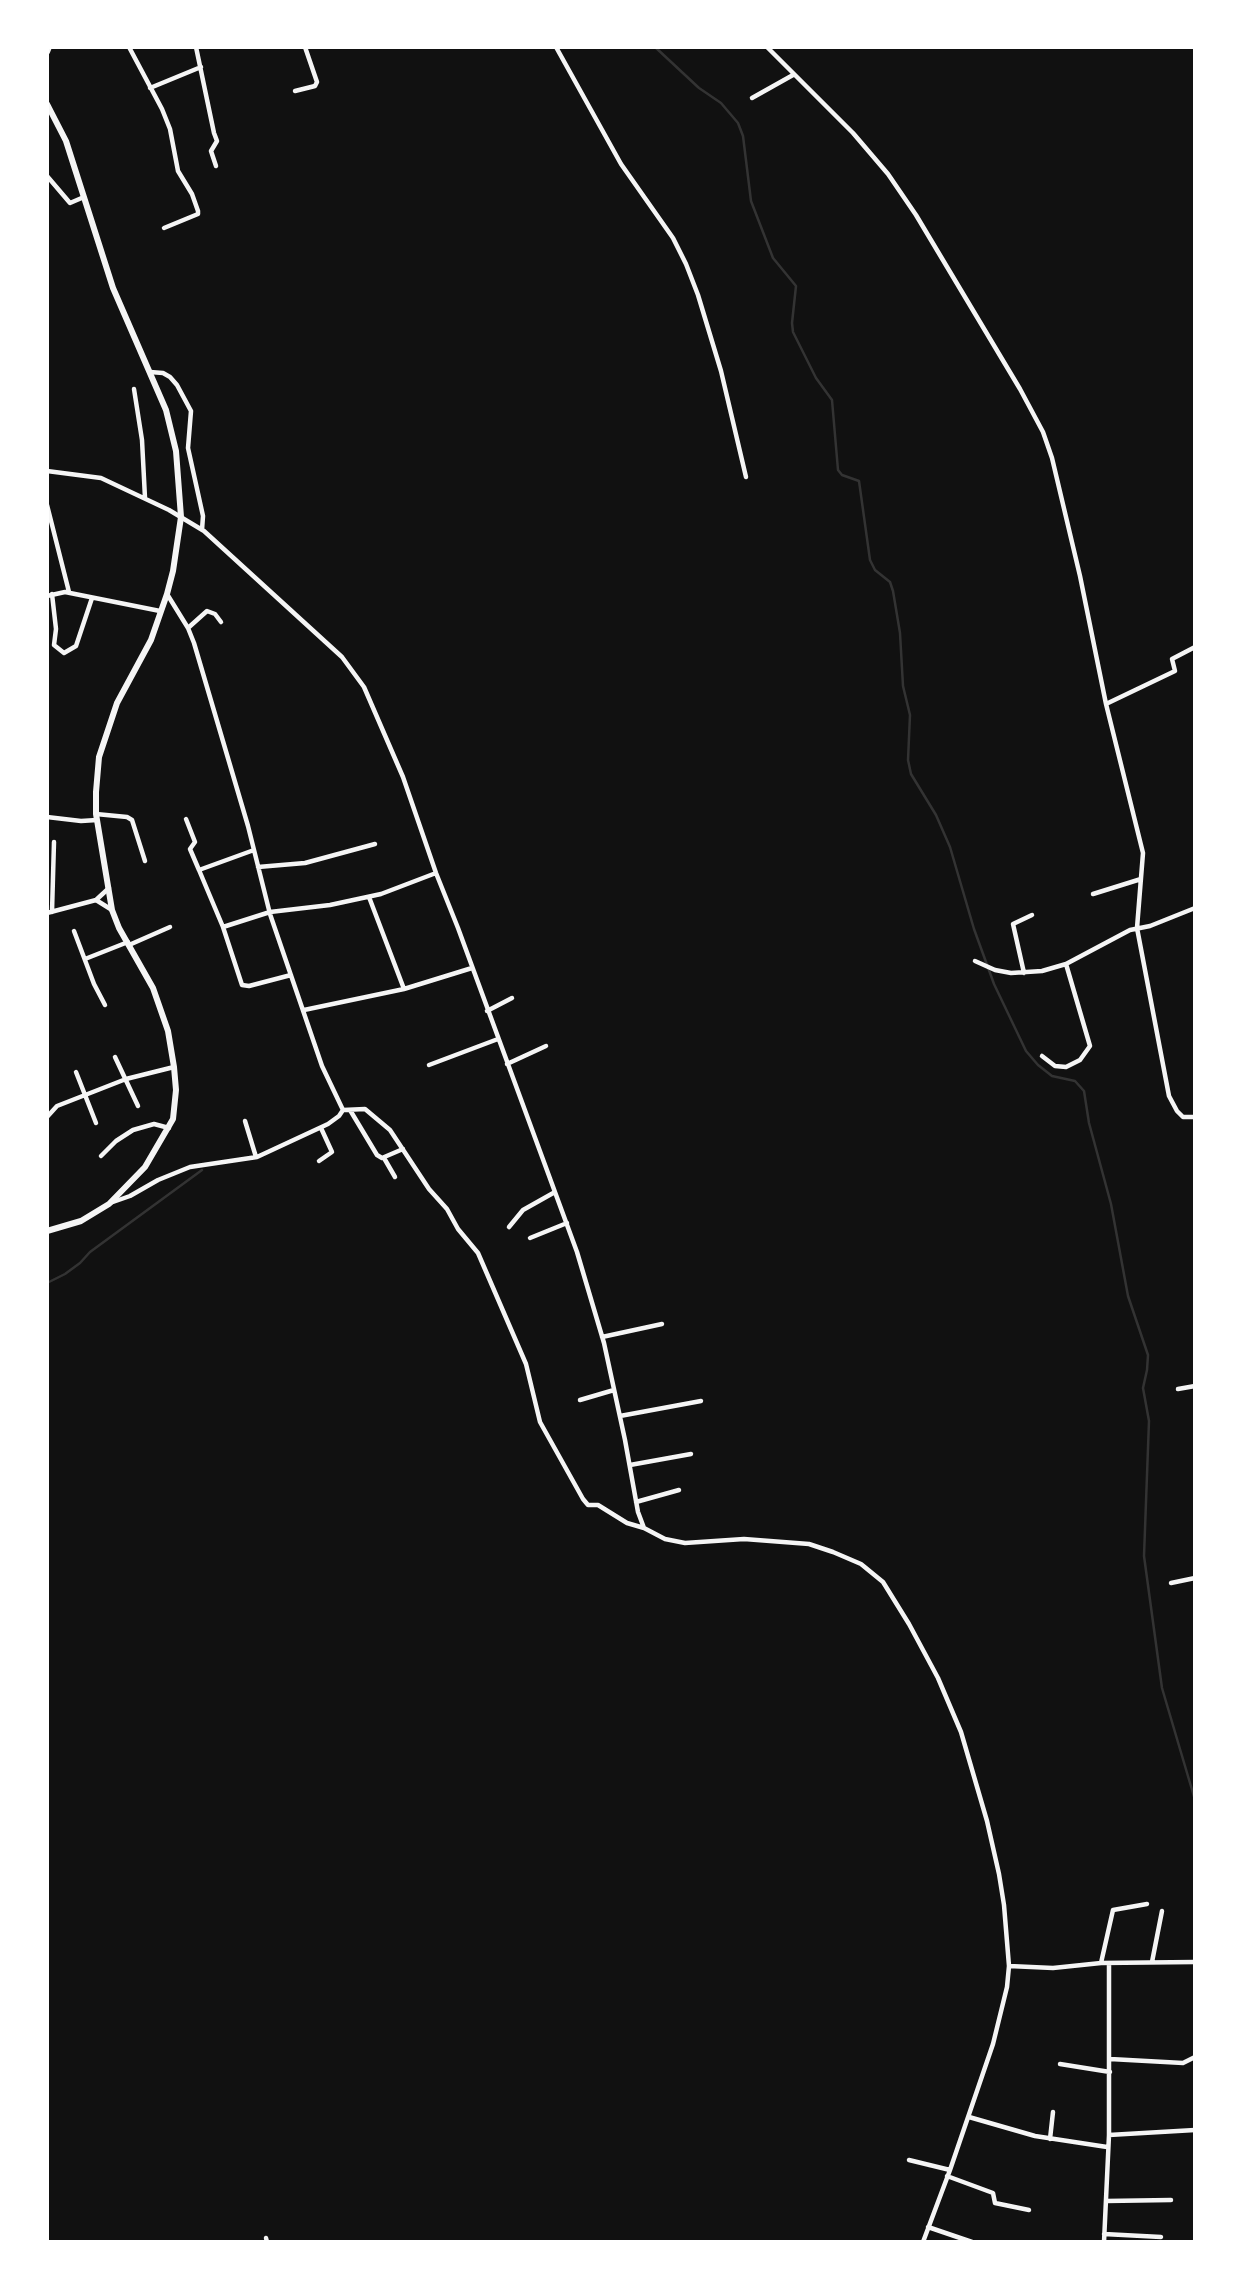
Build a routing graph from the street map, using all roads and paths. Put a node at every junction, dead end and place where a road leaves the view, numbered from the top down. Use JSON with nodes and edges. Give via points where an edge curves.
{"nodes":[{"id":1,"x":129,"y":47,"type":"edge"},
{"id":2,"x":196,"y":47,"type":"edge"},
{"id":3,"x":305,"y":47,"type":"edge"},
{"id":4,"x":556,"y":47,"type":"edge"},
{"id":5,"x":767,"y":47,"type":"edge"},
{"id":6,"x":201,"y":67,"type":"junction"},
{"id":7,"x":793,"y":75,"type":"junction"},
{"id":8,"x":150,"y":88,"type":"junction"},
{"id":9,"x":295,"y":92,"type":"dead end"},
{"id":10,"x":752,"y":98,"type":"dead end"},
{"id":11,"x":47,"y":104,"type":"edge"},
{"id":12,"x":216,"y":166,"type":"dead end"},
{"id":13,"x":47,"y":176,"type":"edge"},
{"id":14,"x":85,"y":197,"type":"junction"},
{"id":15,"x":164,"y":228,"type":"dead end"},
{"id":16,"x":151,"y":375,"type":"junction"},
{"id":17,"x":134,"y":389,"type":"dead end"},
{"id":18,"x":47,"y":471,"type":"edge"},
{"id":19,"x":746,"y":477,"type":"dead end"},
{"id":20,"x":145,"y":498,"type":"junction"},
{"id":21,"x":47,"y":505,"type":"edge"},
{"id":22,"x":181,"y":517,"type":"junction"},
{"id":23,"x":205,"y":532,"type":"junction"},
{"id":24,"x":69,"y":592,"type":"junction"},
{"id":25,"x":167,"y":594,"type":"junction"},
{"id":26,"x":50,"y":595,"type":"edge"},
{"id":27,"x":92,"y":598,"type":"junction"},
{"id":28,"x":160,"y":611,"type":"junction"},
{"id":29,"x":221,"y":622,"type":"dead end"},
{"id":30,"x":188,"y":628,"type":"junction"},
{"id":31,"x":1195,"y":647,"type":"edge"},
{"id":32,"x":1106,"y":704,"type":"junction"},
{"id":33,"x":47,"y":817,"type":"edge"},
{"id":34,"x":97,"y":817,"type":"junction"},
{"id":35,"x":186,"y":819,"type":"dead end"},
{"id":36,"x":54,"y":842,"type":"dead end"},
{"id":37,"x":375,"y":844,"type":"dead end"},
{"id":38,"x":254,"y":850,"type":"junction"},
{"id":39,"x":145,"y":861,"type":"dead end"},
{"id":40,"x":258,"y":867,"type":"junction"},
{"id":41,"x":199,"y":870,"type":"junction"},
{"id":42,"x":436,"y":873,"type":"junction"},
{"id":43,"x":1141,"y":879,"type":"junction"},
{"id":44,"x":108,"y":888,"type":"junction"},
{"id":45,"x":1093,"y":894,"type":"dead end"},
{"id":46,"x":369,"y":897,"type":"junction"},
{"id":47,"x":96,"y":900,"type":"junction"},
{"id":48,"x":1195,"y":908,"type":"edge"},
{"id":49,"x":112,"y":910,"type":"junction"},
{"id":50,"x":50,"y":912,"type":"edge"},
{"id":51,"x":270,"y":912,"type":"junction"},
{"id":52,"x":1032,"y":915,"type":"dead end"},
{"id":53,"x":170,"y":927,"type":"dead end"},
{"id":54,"x":223,"y":928,"type":"junction"},
{"id":55,"x":1137,"y":928,"type":"junction"},
{"id":56,"x":74,"y":931,"type":"dead end"},
{"id":57,"x":128,"y":943,"type":"junction"},
{"id":58,"x":85,"y":959,"type":"junction"},
{"id":59,"x":975,"y":961,"type":"dead end"},
{"id":60,"x":1066,"y":964,"type":"junction"},
{"id":61,"x":472,"y":968,"type":"junction"},
{"id":62,"x":1024,"y":973,"type":"junction"},
{"id":63,"x":291,"y":975,"type":"junction"},
{"id":64,"x":404,"y":989,"type":"junction"},
{"id":65,"x":512,"y":998,"type":"dead end"},
{"id":66,"x":105,"y":1005,"type":"dead end"},
{"id":67,"x":304,"y":1010,"type":"junction"},
{"id":68,"x":488,"y":1011,"type":"junction"},
{"id":69,"x":498,"y":1039,"type":"junction"},
{"id":70,"x":546,"y":1046,"type":"dead end"},
{"id":71,"x":1042,"y":1056,"type":"dead end"},
{"id":72,"x":115,"y":1057,"type":"dead end"},
{"id":73,"x":507,"y":1063,"type":"junction"},
{"id":74,"x":429,"y":1065,"type":"dead end"},
{"id":75,"x":174,"y":1067,"type":"junction"},
{"id":76,"x":76,"y":1072,"type":"dead end"},
{"id":77,"x":126,"y":1079,"type":"junction"},
{"id":78,"x":86,"y":1096,"type":"junction"},
{"id":79,"x":138,"y":1106,"type":"dead end"},
{"id":80,"x":343,"y":1110,"type":"junction"},
{"id":81,"x":351,"y":1110,"type":"junction"},
{"id":82,"x":48,"y":1114,"type":"edge"},
{"id":83,"x":1195,"y":1117,"type":"edge"},
{"id":84,"x":245,"y":1121,"type":"dead end"},
{"id":85,"x":96,"y":1123,"type":"dead end"},
{"id":86,"x":169,"y":1128,"type":"junction"},
{"id":87,"x":321,"y":1128,"type":"junction"},
{"id":88,"x":403,"y":1149,"type":"junction"},
{"id":89,"x":101,"y":1156,"type":"dead end"},
{"id":90,"x":257,"y":1157,"type":"junction"},
{"id":91,"x":384,"y":1157,"type":"junction"},
{"id":92,"x":320,"y":1161,"type":"dead end"},
{"id":93,"x":395,"y":1177,"type":"dead end"},
{"id":94,"x":555,"y":1192,"type":"junction"},
{"id":95,"x":109,"y":1204,"type":"junction"},
{"id":96,"x":566,"y":1223,"type":"junction"},
{"id":97,"x":509,"y":1227,"type":"dead end"},
{"id":98,"x":47,"y":1231,"type":"edge"},
{"id":99,"x":530,"y":1238,"type":"dead end"},
{"id":100,"x":662,"y":1324,"type":"dead end"},
{"id":101,"x":602,"y":1337,"type":"junction"},
{"id":102,"x":1195,"y":1386,"type":"edge"},
{"id":103,"x":1178,"y":1389,"type":"dead end"},
{"id":104,"x":614,"y":1390,"type":"junction"},
{"id":105,"x":580,"y":1400,"type":"dead end"},
{"id":106,"x":701,"y":1401,"type":"dead end"},
{"id":107,"x":620,"y":1416,"type":"junction"},
{"id":108,"x":691,"y":1454,"type":"dead end"},
{"id":109,"x":630,"y":1465,"type":"junction"},
{"id":110,"x":679,"y":1490,"type":"dead end"},
{"id":111,"x":636,"y":1502,"type":"junction"},
{"id":112,"x":644,"y":1528,"type":"junction"},
{"id":113,"x":1195,"y":1578,"type":"edge"},
{"id":114,"x":1171,"y":1583,"type":"dead end"},
{"id":115,"x":1147,"y":1904,"type":"dead end"},
{"id":116,"x":1162,"y":1911,"type":"dead end"},
{"id":117,"x":1152,"y":1962,"type":"junction"},
{"id":118,"x":1195,"y":1962,"type":"edge"},
{"id":119,"x":1101,"y":1963,"type":"junction"},
{"id":120,"x":1109,"y":1963,"type":"junction"},
{"id":121,"x":1009,"y":1966,"type":"junction"},
{"id":122,"x":1195,"y":2057,"type":"edge"},
{"id":123,"x":1110,"y":2059,"type":"junction"},
{"id":124,"x":1060,"y":2064,"type":"dead end"},
{"id":125,"x":1110,"y":2072,"type":"junction"},
{"id":126,"x":1054,"y":2112,"type":"dead end"},
{"id":127,"x":968,"y":2116,"type":"junction"},
{"id":128,"x":1195,"y":2130,"type":"edge"},
{"id":129,"x":1109,"y":2135,"type":"junction"},
{"id":130,"x":1050,"y":2139,"type":"junction"},
{"id":131,"x":1107,"y":2147,"type":"junction"},
{"id":132,"x":909,"y":2160,"type":"dead end"},
{"id":133,"x":949,"y":2173,"type":"junction"},
{"id":134,"x":1171,"y":2200,"type":"dead end"},
{"id":135,"x":1106,"y":2201,"type":"junction"},
{"id":136,"x":1029,"y":2210,"type":"dead end"},
{"id":137,"x":928,"y":2227,"type":"junction"},
{"id":138,"x":1104,"y":2234,"type":"junction"},
{"id":139,"x":1161,"y":2237,"type":"dead end"},
{"id":140,"x":923,"y":2242,"type":"edge"},
{"id":141,"x":972,"y":2242,"type":"edge"},
{"id":142,"x":1104,"y":2242,"type":"edge"}],
"edges":[{"from":1,"to":8,"type":"street"},
{"from":2,"to":6,"type":"street"},
{"from":3,"to":9,"type":"street","via":[[317,82]]},
{"from":4,"to":19,"type":"street","via":[[621,164],[686,264],[721,371]]},
{"from":5,"to":7,"type":"street"},
{"from":6,"to":8,"type":"street"},
{"from":6,"to":12,"type":"street","via":[[217,141],[211,151]]},
{"from":7,"to":10,"type":"street"},
{"from":7,"to":32,"type":"street","via":[[883,167],[1036,416],[1054,468]]},
{"from":8,"to":15,"type":"street","via":[[170,129],[178,171],[198,211],[198,215]]},
{"from":11,"to":14,"type":"main road","via":[[66,141]]},
{"from":13,"to":14,"type":"street","via":[[74,202]]},
{"from":14,"to":16,"type":"main road","via":[[113,288]]},
{"from":16,"to":22,"type":"main road","via":[[176,451]]},
{"from":16,"to":23,"type":"street","via":[[170,377],[191,411],[188,448]]},
{"from":17,"to":20,"type":"street"},
{"from":18,"to":20,"type":"street","via":[[101,478]]},
{"from":20,"to":22,"type":"street"},
{"from":21,"to":24,"type":"street"},
{"from":22,"to":23,"type":"street"},
{"from":22,"to":25,"type":"main road"},
{"from":23,"to":42,"type":"street","via":[[354,671],[391,745]]},
{"from":24,"to":26,"type":"street"},
{"from":24,"to":27,"type":"street"},
{"from":25,"to":28,"type":"main road"},
{"from":25,"to":30,"type":"street"},
{"from":26,"to":27,"type":"street","via":[[54,645],[64,653],[76,646]]},
{"from":27,"to":28,"type":"street"},
{"from":28,"to":34,"type":"main road","via":[[151,640],[117,704],[99,757]]},
{"from":29,"to":30,"type":"street","via":[[207,611]]},
{"from":30,"to":38,"type":"street"},
{"from":31,"to":32,"type":"street","via":[[1172,659],[1175,671]]},
{"from":32,"to":43,"type":"street","via":[[1137,822],[1143,853]]},
{"from":33,"to":34,"type":"street","via":[[81,821]]},
{"from":34,"to":39,"type":"street","via":[[132,820]]},
{"from":34,"to":44,"type":"main road"},
{"from":35,"to":41,"type":"street","via":[[195,842],[190,849]]},
{"from":36,"to":50,"type":"street"},
{"from":37,"to":40,"type":"street","via":[[306,863]]},
{"from":38,"to":40,"type":"street"},
{"from":38,"to":41,"type":"street"},
{"from":40,"to":51,"type":"street"},
{"from":41,"to":54,"type":"street"},
{"from":42,"to":46,"type":"street"},
{"from":42,"to":61,"type":"street"},
{"from":43,"to":45,"type":"street"},
{"from":43,"to":55,"type":"street"},
{"from":44,"to":47,"type":"street"},
{"from":44,"to":49,"type":"main road"},
{"from":46,"to":51,"type":"street"},
{"from":46,"to":64,"type":"street"},
{"from":47,"to":49,"type":"street"},
{"from":47,"to":50,"type":"street"},
{"from":48,"to":55,"type":"street"},
{"from":49,"to":57,"type":"main road"},
{"from":51,"to":54,"type":"street"},
{"from":51,"to":63,"type":"street"},
{"from":52,"to":62,"type":"street","via":[[1013,924]]},
{"from":53,"to":57,"type":"street"},
{"from":54,"to":63,"type":"street","via":[[242,985]]},
{"from":55,"to":60,"type":"street"},
{"from":55,"to":83,"type":"street","via":[[1169,1096],[1183,1117]]},
{"from":56,"to":58,"type":"street"},
{"from":57,"to":58,"type":"street"},
{"from":57,"to":75,"type":"main road","via":[[164,1017]]},
{"from":58,"to":66,"type":"street"},
{"from":59,"to":62,"type":"street","via":[[995,970]]},
{"from":60,"to":62,"type":"street"},
{"from":60,"to":71,"type":"street","via":[[1090,1046],[1080,1060],[1066,1067],[1055,1066]]},
{"from":61,"to":64,"type":"street"},
{"from":61,"to":68,"type":"street"},
{"from":63,"to":67,"type":"street"},
{"from":64,"to":67,"type":"street"},
{"from":65,"to":68,"type":"street"},
{"from":67,"to":80,"type":"street","via":[[322,1066]]},
{"from":68,"to":69,"type":"street"},
{"from":69,"to":73,"type":"street"},
{"from":69,"to":74,"type":"street"},
{"from":70,"to":73,"type":"street"},
{"from":72,"to":77,"type":"street"},
{"from":73,"to":94,"type":"street"},
{"from":75,"to":77,"type":"street"},
{"from":75,"to":86,"type":"main road","via":[[175,1108]]},
{"from":76,"to":78,"type":"street"},
{"from":77,"to":78,"type":"street"},
{"from":77,"to":79,"type":"street"},
{"from":78,"to":82,"type":"street"},
{"from":78,"to":85,"type":"street"},
{"from":80,"to":81,"type":"street"},
{"from":80,"to":87,"type":"street"},
{"from":81,"to":88,"type":"street","via":[[369,1111]]},
{"from":81,"to":91,"type":"street","via":[[377,1155]]},
{"from":84,"to":90,"type":"street"},
{"from":86,"to":89,"type":"street","via":[[154,1125],[134,1130]]},
{"from":86,"to":95,"type":"main road","via":[[145,1167]]},
{"from":87,"to":90,"type":"street"},
{"from":87,"to":92,"type":"street","via":[[332,1152]]},
{"from":88,"to":91,"type":"street"},
{"from":88,"to":112,"type":"street","via":[[478,1253],[526,1364],[540,1422],[583,1499]]},
{"from":90,"to":95,"type":"street","via":[[190,1167]]},
{"from":91,"to":93,"type":"street"},
{"from":94,"to":96,"type":"street"},
{"from":94,"to":97,"type":"street","via":[[523,1210]]},
{"from":95,"to":98,"type":"main road","via":[[81,1221]]},
{"from":96,"to":99,"type":"street"},
{"from":96,"to":101,"type":"street"},
{"from":100,"to":101,"type":"street"},
{"from":101,"to":104,"type":"street"},
{"from":102,"to":103,"type":"street"},
{"from":104,"to":105,"type":"street"},
{"from":104,"to":107,"type":"street"},
{"from":106,"to":107,"type":"street"},
{"from":107,"to":109,"type":"street"},
{"from":108,"to":109,"type":"street"},
{"from":109,"to":111,"type":"street"},
{"from":110,"to":111,"type":"street"},
{"from":111,"to":112,"type":"street"},
{"from":112,"to":121,"type":"street","via":[[685,1543],[744,1539],[809,1545],[861,1564],[883,1582],[939,1678],[961,1732],[999,1874]]},
{"from":113,"to":114,"type":"street"},
{"from":115,"to":119,"type":"street","via":[[1112,1910]]},
{"from":116,"to":117,"type":"street"},
{"from":117,"to":118,"type":"street"},
{"from":117,"to":120,"type":"street"},
{"from":119,"to":120,"type":"street"},
{"from":119,"to":121,"type":"street"},
{"from":120,"to":123,"type":"street"},
{"from":121,"to":127,"type":"street","via":[[993,2044]]},
{"from":122,"to":123,"type":"street","via":[[1183,2063]]},
{"from":123,"to":125,"type":"street"},
{"from":124,"to":125,"type":"street"},
{"from":125,"to":129,"type":"street"},
{"from":126,"to":130,"type":"street"},
{"from":127,"to":130,"type":"street"},
{"from":127,"to":133,"type":"street"},
{"from":128,"to":129,"type":"street"},
{"from":129,"to":131,"type":"street"},
{"from":130,"to":131,"type":"street"},
{"from":131,"to":135,"type":"street"},
{"from":132,"to":133,"type":"street"},
{"from":133,"to":136,"type":"street","via":[[993,2193],[995,2203]]},
{"from":133,"to":137,"type":"street"},
{"from":134,"to":135,"type":"street"},
{"from":135,"to":138,"type":"street"},
{"from":137,"to":140,"type":"street"},
{"from":137,"to":141,"type":"street"},
{"from":138,"to":139,"type":"street"},
{"from":138,"to":142,"type":"street"}]}
